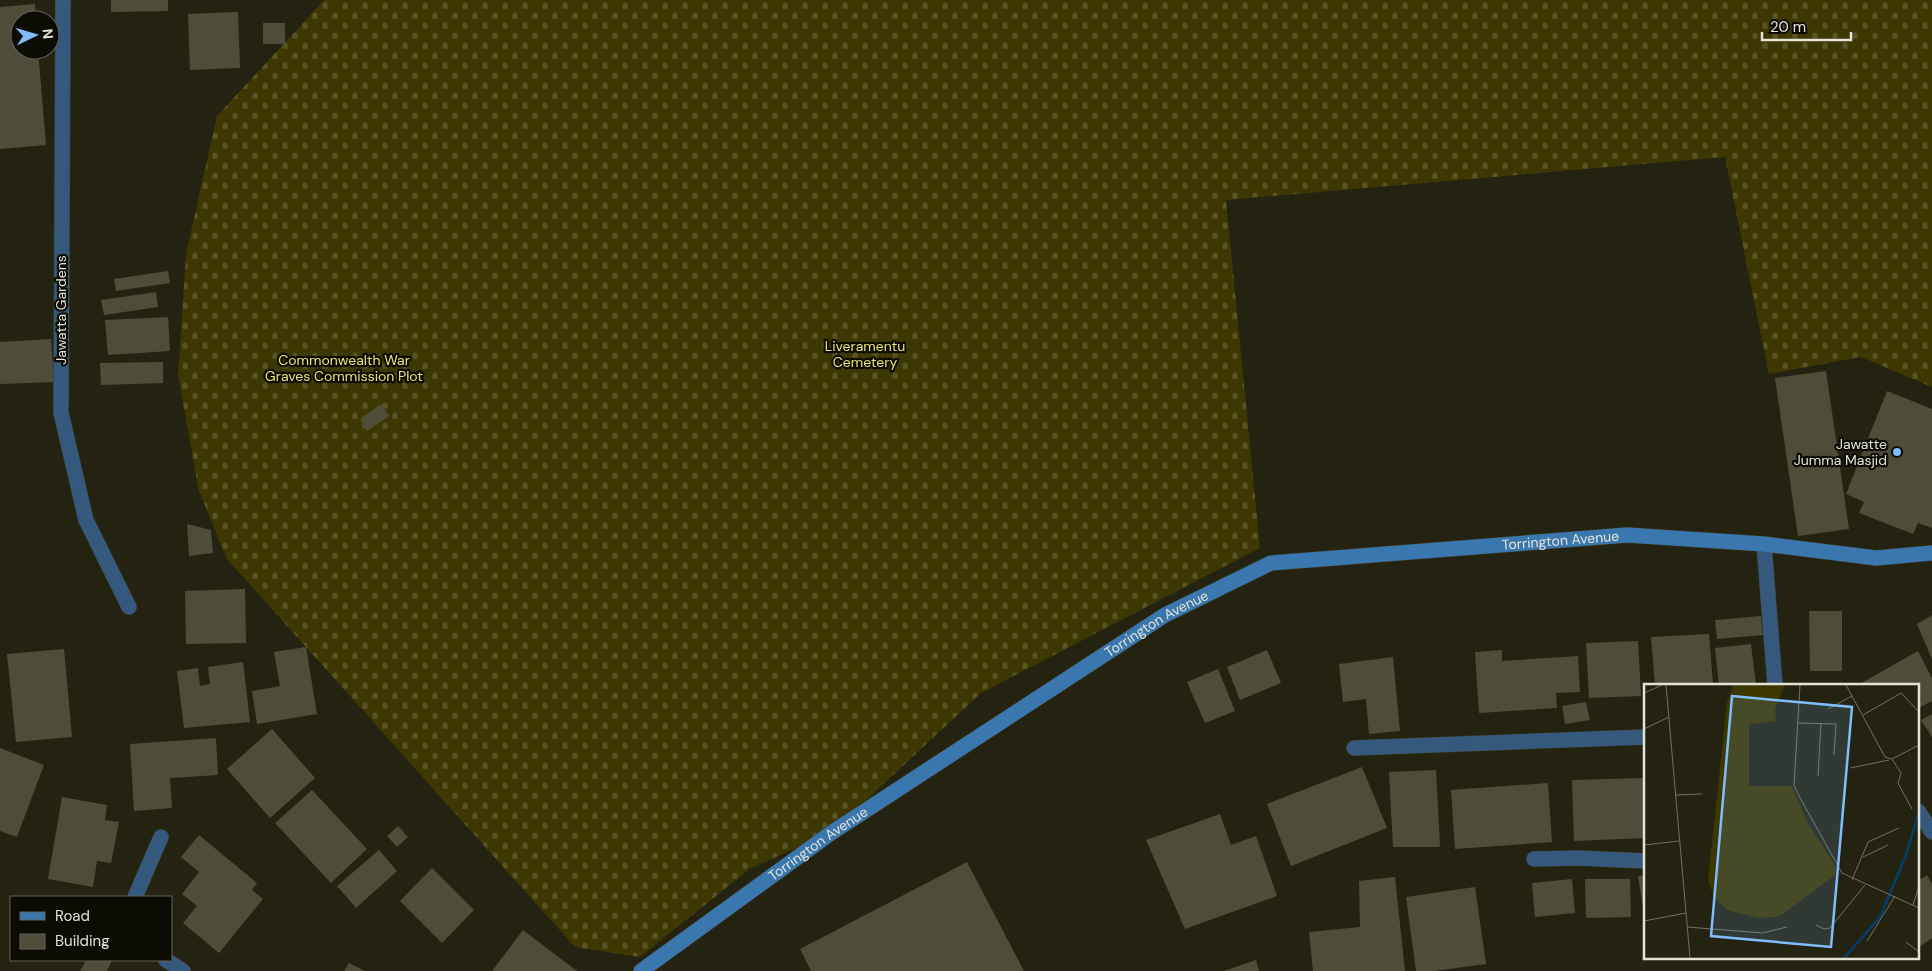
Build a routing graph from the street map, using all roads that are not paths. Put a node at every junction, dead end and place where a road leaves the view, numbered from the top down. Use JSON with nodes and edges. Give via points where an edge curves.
{"nodes":[{"id":1,"x":63,"y":0,"type":"edge"},
{"id":2,"x":1764,"y":544,"type":"junction"},
{"id":3,"x":1932,"y":553,"type":"edge"},
{"id":4,"x":129,"y":607,"type":"dead end"},
{"id":5,"x":1775,"y":684,"type":"edge"},
{"id":6,"x":1644,"y":737,"type":"edge"},
{"id":7,"x":1354,"y":748,"type":"dead end"},
{"id":8,"x":1920,"y":814,"type":"edge"},
{"id":9,"x":1932,"y":832,"type":"edge"},
{"id":10,"x":160,"y":837,"type":"dead end"},
{"id":11,"x":1534,"y":860,"type":"dead end"},
{"id":12,"x":1644,"y":861,"type":"edge"},
{"id":13,"x":135,"y":896,"type":"edge"},
{"id":14,"x":168,"y":961,"type":"edge"},
{"id":15,"x":183,"y":971,"type":"edge"},
{"id":16,"x":641,"y":971,"type":"edge"}],
"edges":[{"from":1,"to":4,"type":"street","name":"Jawatta Gardens","via":[[61,413],[86,520]]},
{"from":2,"to":3,"type":"main road","name":"Torrington Avenue","via":[[1876,558]]},
{"from":2,"to":5,"type":"street"},
{"from":2,"to":16,"type":"main road","name":"Torrington Avenue","via":[[1627,534],[1271,563],[1165,615],[831,833]]},
{"from":6,"to":7,"type":"street"},
{"from":8,"to":9,"type":"street"},
{"from":10,"to":13,"type":"street"},
{"from":11,"to":12,"type":"street"},
{"from":14,"to":15,"type":"street"}]}
